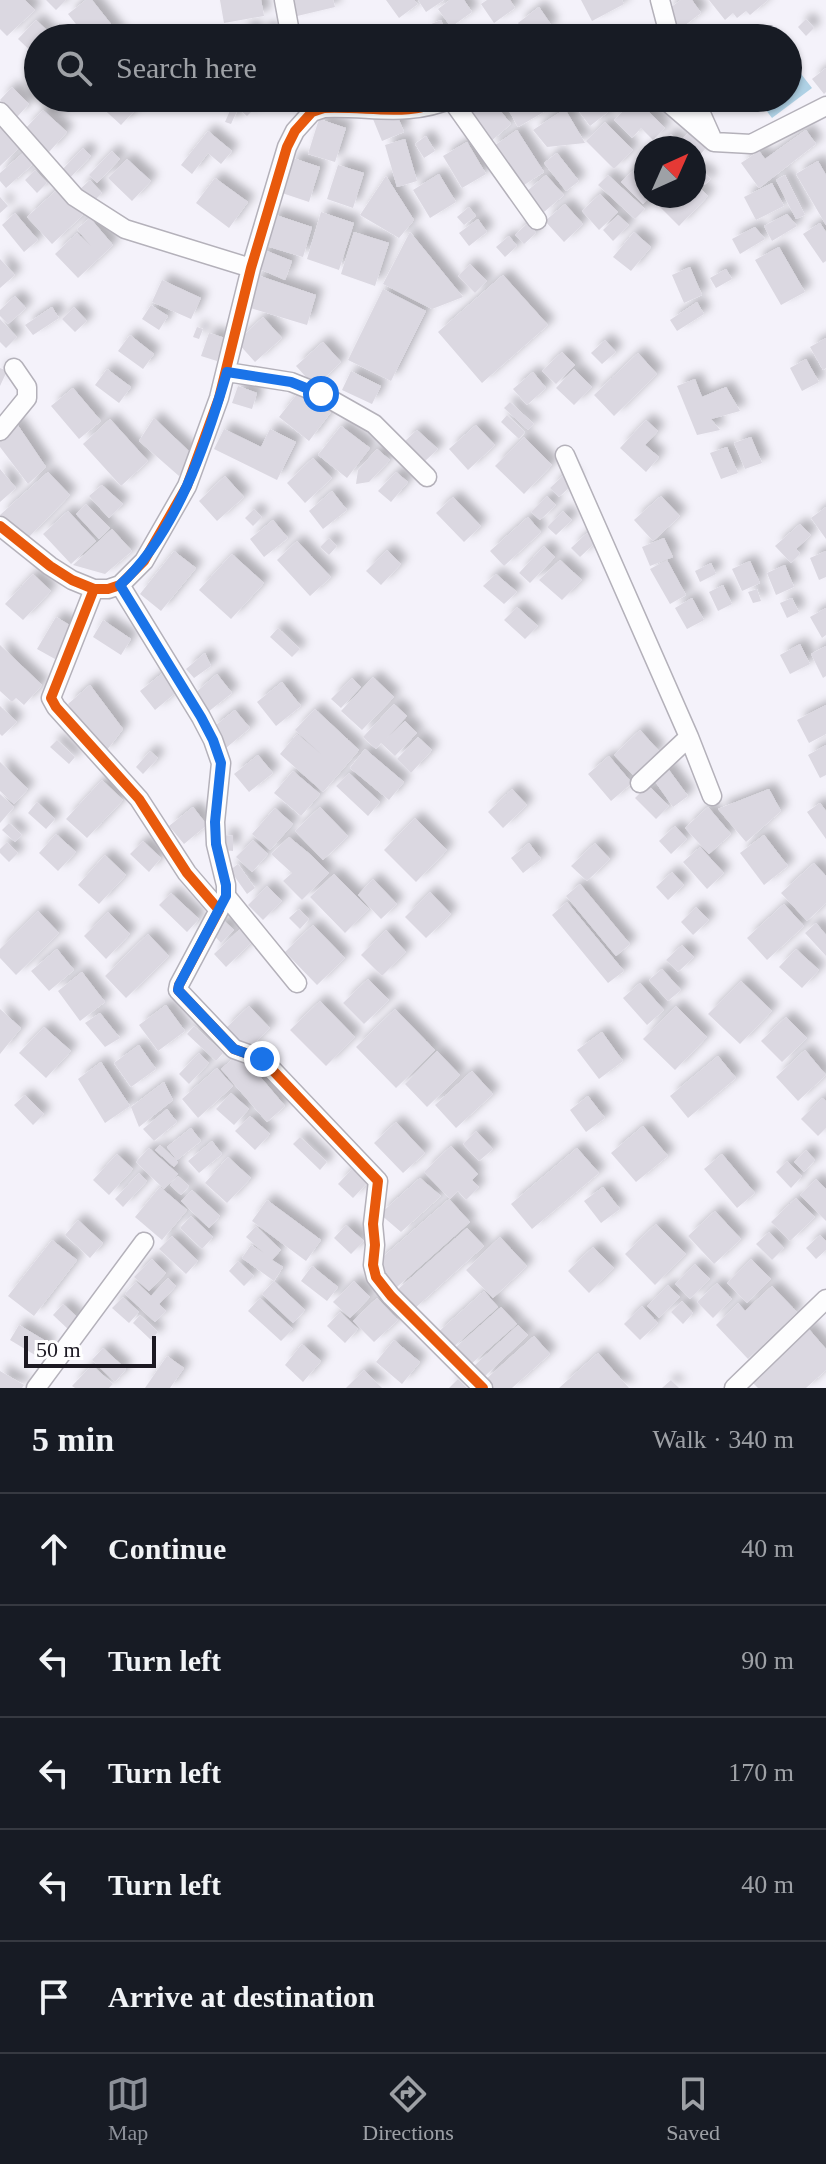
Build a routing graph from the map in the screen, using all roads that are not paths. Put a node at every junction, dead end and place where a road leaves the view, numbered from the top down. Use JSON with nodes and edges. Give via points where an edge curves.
{"nodes":[{"id":1,"x":284,"y":0,"type":"edge"},
{"id":2,"x":660,"y":0,"type":"edge"},
{"id":3,"x":288,"y":24,"type":"edge"},
{"id":4,"x":666,"y":24,"type":"edge"},
{"id":5,"x":826,"y":106,"type":"edge"},
{"id":6,"x":0,"y":112,"type":"edge"},
{"id":7,"x":306,"y":112,"type":"edge"},
{"id":8,"x":461,"y":112,"type":"edge"},
{"id":9,"x":679,"y":112,"type":"edge"},
{"id":10,"x":700,"y":112,"type":"edge"},
{"id":11,"x":714,"y":142,"type":"junction"},
{"id":12,"x":537,"y":220,"type":"dead end"},
{"id":13,"x":251,"y":268,"type":"junction"},
{"id":14,"x":14,"y":368,"type":"dead end"},
{"id":15,"x":227,"y":372,"type":"junction"},
{"id":16,"x":0,"y":431,"type":"edge"},
{"id":17,"x":565,"y":455,"type":"dead end"},
{"id":18,"x":427,"y":477,"type":"dead end"},
{"id":19,"x":0,"y":526,"type":"edge"},
{"id":20,"x":120,"y":585,"type":"junction"},
{"id":21,"x":94,"y":589,"type":"junction"},
{"id":22,"x":689,"y":737,"type":"junction"},
{"id":23,"x":640,"y":783,"type":"dead end"},
{"id":24,"x":712,"y":796,"type":"dead end"},
{"id":25,"x":223,"y":903,"type":"junction"},
{"id":26,"x":297,"y":983,"type":"dead end"},
{"id":27,"x":144,"y":1242,"type":"dead end"},
{"id":28,"x":826,"y":1299,"type":"edge"},
{"id":29,"x":36,"y":1388,"type":"edge"},
{"id":30,"x":483,"y":1388,"type":"edge"},
{"id":31,"x":734,"y":1388,"type":"edge"}],
"edges":[{"from":1,"to":3,"type":"street"},
{"from":2,"to":4,"type":"street"},
{"from":5,"to":11,"type":"street","via":[[751,144]]},
{"from":6,"to":13,"type":"street","via":[[75,197],[125,229]]},
{"from":7,"to":13,"type":"street","via":[[287,147]]},
{"from":8,"to":12,"type":"street"},
{"from":9,"to":11,"type":"street"},
{"from":10,"to":11,"type":"street"},
{"from":13,"to":15,"type":"street"},
{"from":14,"to":16,"type":"street","via":[[27,387],[27,398]]},
{"from":15,"to":18,"type":"street","via":[[291,382],[321,394],[374,424]]},
{"from":15,"to":20,"type":"street","via":[[187,486],[153,548]]},
{"from":17,"to":22,"type":"street"},
{"from":19,"to":21,"type":"street","via":[[50,566]]},
{"from":20,"to":21,"type":"street"},
{"from":20,"to":25,"type":"street","via":[[201,717],[221,763],[215,822],[226,885]]},
{"from":21,"to":25,"type":"street","via":[[51,698],[139,799],[187,873]]},
{"from":22,"to":23,"type":"street"},
{"from":22,"to":24,"type":"street"},
{"from":25,"to":26,"type":"street"},
{"from":25,"to":30,"type":"street","via":[[178,990],[234,1049],[263,1060],[378,1181],[373,1224],[376,1277]]},
{"from":27,"to":29,"type":"street"},
{"from":28,"to":31,"type":"street"}]}
